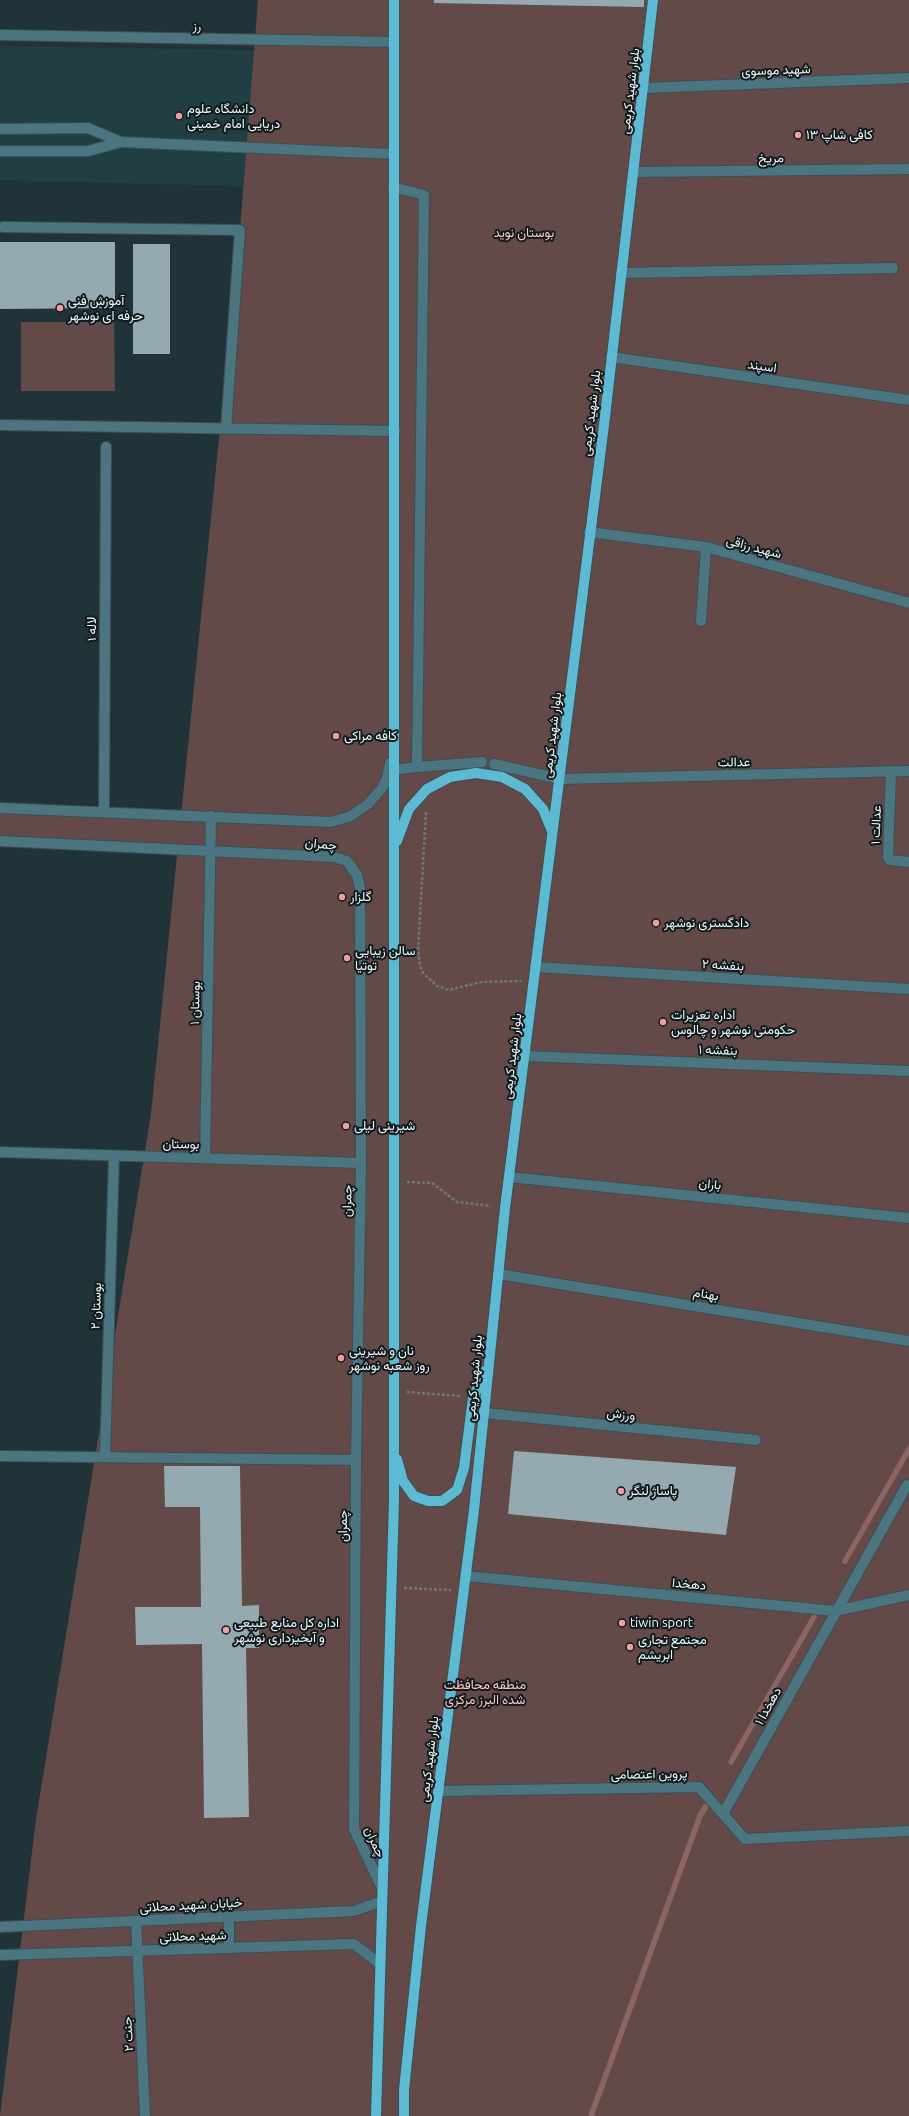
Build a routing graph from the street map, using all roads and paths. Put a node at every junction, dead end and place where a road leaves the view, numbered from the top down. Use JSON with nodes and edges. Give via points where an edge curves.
{"nodes":[{"id":1,"x":394,"y":0,"type":"edge"},
{"id":2,"x":653,"y":0,"type":"edge"},
{"id":3,"x":0,"y":35,"type":"edge"},
{"id":4,"x":393,"y":42,"type":"junction"},
{"id":5,"x":909,"y":78,"type":"edge"},
{"id":6,"x":644,"y":88,"type":"junction"},
{"id":7,"x":0,"y":129,"type":"edge"},
{"id":8,"x":121,"y":142,"type":"junction"},
{"id":9,"x":0,"y":151,"type":"edge"},
{"id":10,"x":393,"y":154,"type":"junction"},
{"id":11,"x":909,"y":169,"type":"edge"},
{"id":12,"x":633,"y":172,"type":"junction"},
{"id":13,"x":393,"y":187,"type":"junction"},
{"id":14,"x":2,"y":228,"type":"dead end"},
{"id":15,"x":893,"y":268,"type":"dead end"},
{"id":16,"x":621,"y":274,"type":"junction"},
{"id":17,"x":611,"y":357,"type":"junction"},
{"id":18,"x":909,"y":400,"type":"edge"},
{"id":19,"x":0,"y":425,"type":"edge"},
{"id":20,"x":226,"y":429,"type":"junction"},
{"id":21,"x":395,"y":432,"type":"junction"},
{"id":22,"x":106,"y":447,"type":"dead end"},
{"id":23,"x":589,"y":532,"type":"junction"},
{"id":24,"x":706,"y":547,"type":"junction"},
{"id":25,"x":909,"y":603,"type":"edge"},
{"id":26,"x":701,"y":621,"type":"dead end"},
{"id":27,"x":392,"y":751,"type":"junction"},
{"id":28,"x":482,"y":762,"type":"dead end"},
{"id":29,"x":494,"y":764,"type":"dead end"},
{"id":30,"x":417,"y":767,"type":"junction"},
{"id":31,"x":393,"y":770,"type":"junction"},
{"id":32,"x":892,"y":771,"type":"junction"},
{"id":33,"x":909,"y":771,"type":"edge"},
{"id":34,"x":560,"y":779,"type":"junction"},
{"id":35,"x":428,"y":789,"type":"junction"},
{"id":36,"x":0,"y":808,"type":"edge"},
{"id":37,"x":104,"y":812,"type":"junction"},
{"id":38,"x":212,"y":816,"type":"junction"},
{"id":39,"x":552,"y":832,"type":"junction"},
{"id":40,"x":0,"y":841,"type":"edge"},
{"id":41,"x":211,"y":849,"type":"junction"},
{"id":42,"x":393,"y":859,"type":"junction"},
{"id":43,"x":909,"y":862,"type":"edge"},
{"id":44,"x":535,"y":967,"type":"junction"},
{"id":45,"x":534,"y":982,"type":"junction"},
{"id":46,"x":909,"y":989,"type":"edge"},
{"id":47,"x":526,"y":1056,"type":"junction"},
{"id":48,"x":909,"y":1071,"type":"edge"},
{"id":49,"x":0,"y":1152,"type":"edge"},
{"id":50,"x":114,"y":1156,"type":"junction"},
{"id":51,"x":205,"y":1158,"type":"junction"},
{"id":52,"x":361,"y":1163,"type":"junction"},
{"id":53,"x":509,"y":1177,"type":"junction"},
{"id":54,"x":394,"y":1182,"type":"junction"},
{"id":55,"x":505,"y":1208,"type":"junction"},
{"id":56,"x":909,"y":1218,"type":"edge"},
{"id":57,"x":498,"y":1274,"type":"junction"},
{"id":58,"x":909,"y":1341,"type":"edge"},
{"id":59,"x":488,"y":1363,"type":"junction"},
{"id":60,"x":393,"y":1390,"type":"junction"},
{"id":61,"x":473,"y":1398,"type":"junction"},
{"id":62,"x":484,"y":1413,"type":"junction"},
{"id":63,"x":756,"y":1440,"type":"dead end"},
{"id":64,"x":393,"y":1448,"type":"junction"},
{"id":65,"x":0,"y":1456,"type":"edge"},
{"id":66,"x":104,"y":1457,"type":"junction"},
{"id":67,"x":356,"y":1460,"type":"junction"},
{"id":68,"x":907,"y":1485,"type":"dead end"},
{"id":69,"x":465,"y":1576,"type":"junction"},
{"id":70,"x":391,"y":1587,"type":"junction"},
{"id":71,"x":456,"y":1591,"type":"dead end"},
{"id":72,"x":909,"y":1596,"type":"edge"},
{"id":73,"x":836,"y":1611,"type":"junction"},
{"id":74,"x":439,"y":1791,"type":"junction"},
{"id":75,"x":722,"y":1814,"type":"junction"},
{"id":76,"x":909,"y":1831,"type":"edge"},
{"id":77,"x":382,"y":1888,"type":"junction"},
{"id":78,"x":382,"y":1901,"type":"junction"},
{"id":79,"x":229,"y":1917,"type":"junction"},
{"id":80,"x":136,"y":1921,"type":"junction"},
{"id":81,"x":0,"y":1928,"type":"edge"},
{"id":82,"x":229,"y":1948,"type":"junction"},
{"id":83,"x":137,"y":1950,"type":"junction"},
{"id":84,"x":0,"y":1955,"type":"edge"},
{"id":85,"x":380,"y":1964,"type":"junction"},
{"id":86,"x":145,"y":2116,"type":"edge"},
{"id":87,"x":376,"y":2116,"type":"edge"},
{"id":88,"x":404,"y":2116,"type":"edge"}],
"edges":[{"from":1,"to":4,"type":"main road"},
{"from":2,"to":6,"type":"main road","name":"بلوار شهید کریمی"},
{"from":3,"to":4,"type":"street","name":"رز"},
{"from":4,"to":10,"type":"main road"},
{"from":5,"to":6,"type":"street","name":"شهید موسوی"},
{"from":6,"to":12,"type":"main road","name":"بلوار شهید کریمی"},
{"from":7,"to":8,"type":"street","via":[[88,128]]},
{"from":8,"to":9,"type":"street","via":[[88,151]]},
{"from":8,"to":10,"type":"street"},
{"from":10,"to":13,"type":"main road"},
{"from":11,"to":12,"type":"street","name":"مریخ"},
{"from":12,"to":16,"type":"main road","name":"بلوار شهید کریمی"},
{"from":13,"to":21,"type":"main road"},
{"from":13,"to":30,"type":"street","via":[[424,195]]},
{"from":14,"to":20,"type":"street","via":[[240,230]]},
{"from":15,"to":16,"type":"street"},
{"from":16,"to":17,"type":"main road","name":"بلوار شهید کریمی"},
{"from":17,"to":18,"type":"street","name":"اسپند"},
{"from":17,"to":23,"type":"main road","name":"بلوار شهید کریمی"},
{"from":19,"to":20,"type":"street"},
{"from":20,"to":21,"type":"street"},
{"from":21,"to":27,"type":"main road"},
{"from":22,"to":37,"type":"street","name":"لاله ۱"},
{"from":23,"to":24,"type":"street","name":"شهید رزاقی"},
{"from":23,"to":34,"type":"main road","name":"بلوار شهید کریمی"},
{"from":24,"to":25,"type":"street","name":"شهید رزاقی"},
{"from":24,"to":26,"type":"street"},
{"from":27,"to":31,"type":"main road"},
{"from":27,"to":38,"type":"street","name":"چمران","via":[[382,788],[359,812],[343,819],[327,822]]},
{"from":28,"to":30,"type":"street"},
{"from":29,"to":34,"type":"street","name":"عدالت"},
{"from":30,"to":31,"type":"street"},
{"from":31,"to":42,"type":"main road"},
{"from":32,"to":33,"type":"street","name":"عدالت"},
{"from":32,"to":34,"type":"street","name":"عدالت"},
{"from":32,"to":43,"type":"street","name":"عدالت ۱","via":[[888,857],[890,860]]},
{"from":34,"to":39,"type":"main road","name":"بلوار شهید کریمی"},
{"from":35,"to":39,"type":"main road","via":[[450,777],[476,773],[502,777],[525,790],[539,804]]},
{"from":35,"to":42,"type":"main road","via":[[410,808],[399,832]]},
{"from":35,"to":45,"type":"path","via":[[418,950],[423,973],[436,986],[449,990],[503,980]]},
{"from":36,"to":37,"type":"street","name":"چمران"},
{"from":37,"to":38,"type":"street","name":"چمران"},
{"from":38,"to":41,"type":"street","name":"بوستان ۱"},
{"from":39,"to":44,"type":"main road","name":"بلوار شهید کریمی"},
{"from":40,"to":41,"type":"street","name":"چمران"},
{"from":41,"to":51,"type":"street","name":"بوستان ۱"},
{"from":41,"to":52,"type":"street","name":"چمران","via":[[334,857],[347,861],[355,870],[360,887]]},
{"from":42,"to":54,"type":"main road"},
{"from":44,"to":45,"type":"main road","name":"بلوار شهید کریمی"},
{"from":44,"to":46,"type":"street","name":"بنفشه ۲"},
{"from":45,"to":47,"type":"main road","name":"بلوار شهید کریمی"},
{"from":47,"to":48,"type":"street","name":"بنفشه ۱"},
{"from":47,"to":53,"type":"main road","name":"بلوار شهید کریمی"},
{"from":49,"to":50,"type":"street","name":"بوستان"},
{"from":50,"to":51,"type":"street","name":"بوستان"},
{"from":50,"to":66,"type":"street","name":"بوستان ۲"},
{"from":51,"to":52,"type":"street","name":"بوستان"},
{"from":52,"to":67,"type":"street","name":"چمران"},
{"from":53,"to":55,"type":"main road","name":"بلوار شهید کریمی"},
{"from":53,"to":56,"type":"street","name":"باران"},
{"from":54,"to":55,"type":"path","via":[[432,1183],[457,1202]]},
{"from":54,"to":60,"type":"main road"},
{"from":55,"to":57,"type":"main road","name":"بلوار شهید کریمی"},
{"from":57,"to":58,"type":"street","name":"بهنام"},
{"from":57,"to":59,"type":"main road","name":"بلوار شهید کریمی"},
{"from":59,"to":61,"type":"main road"},
{"from":59,"to":62,"type":"main road","name":"بلوار شهید کریمی"},
{"from":60,"to":61,"type":"path"},
{"from":60,"to":64,"type":"main road"},
{"from":61,"to":64,"type":"main road","via":[[464,1468],[457,1490],[442,1501],[428,1501],[414,1496],[403,1481]]},
{"from":62,"to":63,"type":"street","name":"ورزش"},
{"from":62,"to":69,"type":"main road","name":"بلوار شهید کریمی"},
{"from":64,"to":70,"type":"main road"},
{"from":65,"to":66,"type":"street"},
{"from":66,"to":67,"type":"street"},
{"from":67,"to":77,"type":"street","name":"چمران","via":[[354,1829]]},
{"from":68,"to":73,"type":"street","name":"دهخدا ۱"},
{"from":69,"to":73,"type":"street","name":"دهخدا"},
{"from":69,"to":74,"type":"main road","name":"بلوار شهید کریمی"},
{"from":70,"to":71,"type":"path"},
{"from":70,"to":77,"type":"main road"},
{"from":72,"to":73,"type":"street","name":"دهخدا"},
{"from":73,"to":75,"type":"street","name":"دهخدا ۱"},
{"from":74,"to":75,"type":"street","name":"پروین اعتصامی","via":[[699,1787]]},
{"from":74,"to":88,"type":"main road","name":"بلوار شهید کریمی","via":[[404,2090]]},
{"from":75,"to":76,"type":"street","name":"پروین اعتصامی","via":[[745,1839]]},
{"from":77,"to":78,"type":"main road"},
{"from":78,"to":79,"type":"street","name":"خیابان شهید محلاتی","via":[[354,1911]]},
{"from":78,"to":85,"type":"main road"},
{"from":79,"to":80,"type":"street","name":"خیابان شهید محلاتی"},
{"from":79,"to":82,"type":"street"},
{"from":80,"to":81,"type":"street","name":"خیابان شهید محلاتی"},
{"from":80,"to":83,"type":"street","name":"جنت ۲"},
{"from":82,"to":83,"type":"street","name":"شهید محلاتی"},
{"from":82,"to":85,"type":"street","name":"شهید محلاتی","via":[[354,1944]]},
{"from":83,"to":84,"type":"street","name":"شهید محلاتی"},
{"from":83,"to":86,"type":"street","name":"جنت ۲"},
{"from":85,"to":87,"type":"main road"}]}
